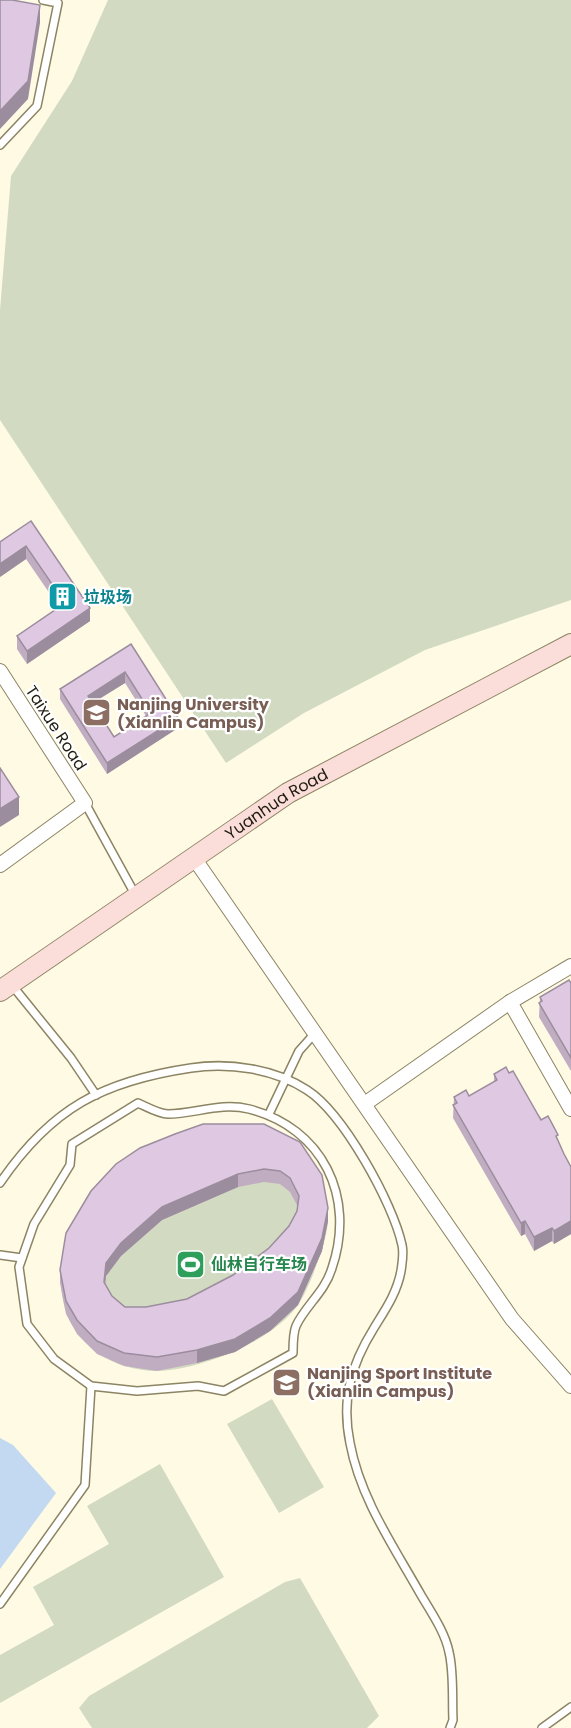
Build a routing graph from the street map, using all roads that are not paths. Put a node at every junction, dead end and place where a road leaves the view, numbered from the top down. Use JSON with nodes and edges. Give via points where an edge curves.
{"nodes":[{"id":1,"x":43,"y":0,"type":"edge"},
{"id":2,"x":60,"y":1,"type":"edge"},
{"id":3,"x":0,"y":145,"type":"edge"},
{"id":4,"x":571,"y":644,"type":"edge"},
{"id":5,"x":1,"y":676,"type":"edge"},
{"id":6,"x":85,"y":803,"type":"junction"},
{"id":7,"x":194,"y":858,"type":"junction"},
{"id":8,"x":0,"y":865,"type":"edge"},
{"id":9,"x":137,"y":897,"type":"junction"},
{"id":10,"x":571,"y":966,"type":"edge"},
{"id":11,"x":5,"y":987,"type":"edge"},
{"id":12,"x":510,"y":1002,"type":"junction"},
{"id":13,"x":316,"y":1032,"type":"junction"},
{"id":14,"x":286,"y":1079,"type":"junction"},
{"id":15,"x":96,"y":1095,"type":"junction"},
{"id":16,"x":366,"y":1103,"type":"junction"},
{"id":17,"x":571,"y":1109,"type":"edge"},
{"id":18,"x":269,"y":1114,"type":"junction"},
{"id":19,"x":0,"y":1183,"type":"edge"},
{"id":20,"x":0,"y":1255,"type":"edge"},
{"id":21,"x":22,"y":1258,"type":"junction"},
{"id":22,"x":91,"y":1386,"type":"junction"},
{"id":23,"x":571,"y":1386,"type":"edge"},
{"id":24,"x":0,"y":1604,"type":"edge"},
{"id":25,"x":571,"y":1707,"type":"edge"},
{"id":26,"x":450,"y":1728,"type":"edge"},
{"id":27,"x":542,"y":1728,"type":"edge"}],
"edges":[{"from":1,"to":2,"type":"lane"},
{"from":2,"to":3,"type":"lane","via":[[38,106]]},
{"from":4,"to":7,"type":"street","name":"Yuanhua Road","via":[[288,793]]},
{"from":5,"to":6,"type":"street","name":"Taixue Road"},
{"from":6,"to":8,"type":"street"},
{"from":6,"to":9,"type":"lane"},
{"from":7,"to":9,"type":"street","name":"Yuanhua Road"},
{"from":7,"to":13,"type":"street"},
{"from":9,"to":11,"type":"street","name":"Yuanhua Road"},
{"from":10,"to":12,"type":"street"},
{"from":11,"to":15,"type":"lane","via":[[71,1058]]},
{"from":12,"to":16,"type":"street"},
{"from":12,"to":17,"type":"street"},
{"from":13,"to":14,"type":"lane","via":[[299,1051]]},
{"from":13,"to":16,"type":"street"},
{"from":14,"to":15,"type":"lane","via":[[213,1064],[150,1074]]},
{"from":14,"to":18,"type":"lane"},
{"from":14,"to":26,"type":"lane","via":[[309,1090],[336,1117],[383,1193],[403,1247],[390,1304],[352,1368],[347,1398],[349,1440],[355,1465],[376,1513],[449,1650],[453,1720]]},
{"from":15,"to":19,"type":"lane","via":[[54,1119],[28,1145]]},
{"from":16,"to":23,"type":"street","via":[[512,1319]]},
{"from":18,"to":21,"type":"lane","via":[[245,1108],[206,1107],[166,1114],[138,1103],[72,1144],[70,1165],[34,1224]]},
{"from":18,"to":22,"type":"lane","via":[[310,1141],[336,1185],[340,1233],[332,1269],[317,1299],[296,1326],[292,1353],[224,1391],[198,1386],[137,1391]]},
{"from":20,"to":21,"type":"lane"},
{"from":21,"to":22,"type":"lane","via":[[19,1267],[27,1324],[54,1359]]},
{"from":22,"to":24,"type":"lane","via":[[85,1485]]},
{"from":25,"to":27,"type":"lane"}]}
